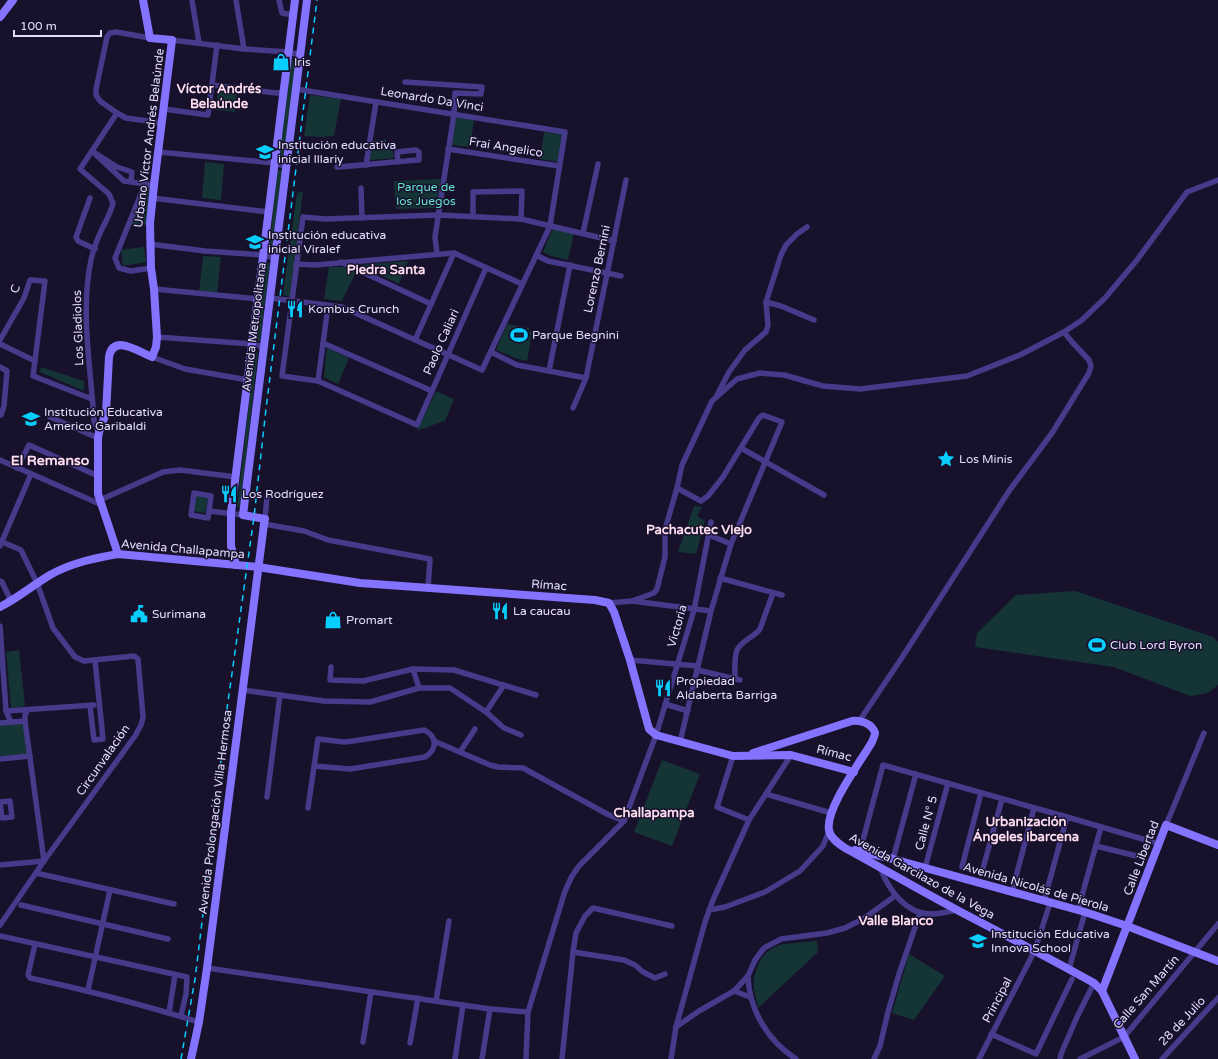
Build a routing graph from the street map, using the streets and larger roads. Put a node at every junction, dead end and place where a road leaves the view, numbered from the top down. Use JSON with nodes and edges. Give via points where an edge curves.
{"nodes":[{"id":1,"x":13,"y":0,"type":"edge"},
{"id":2,"x":143,"y":0,"type":"edge"},
{"id":3,"x":192,"y":0,"type":"edge"},
{"id":4,"x":236,"y":0,"type":"edge"},
{"id":5,"x":279,"y":0,"type":"edge"},
{"id":6,"x":295,"y":0,"type":"edge"},
{"id":7,"x":307,"y":0,"type":"edge"},
{"id":8,"x":293,"y":15,"type":"junction"},
{"id":9,"x":0,"y":17,"type":"edge"},
{"id":10,"x":150,"y":38,"type":"junction"},
{"id":11,"x":172,"y":40,"type":"junction"},
{"id":12,"x":199,"y":43,"type":"junction"},
{"id":13,"x":217,"y":45,"type":"junction"},
{"id":14,"x":244,"y":48,"type":"junction"},
{"id":15,"x":289,"y":52,"type":"junction"},
{"id":16,"x":300,"y":55,"type":"junction"},
{"id":17,"x":405,"y":82,"type":"dead end"},
{"id":18,"x":212,"y":85,"type":"junction"},
{"id":19,"x":296,"y":89,"type":"junction"},
{"id":20,"x":284,"y":92,"type":"junction"},
{"id":21,"x":376,"y":102,"type":"junction"},
{"id":22,"x":164,"y":109,"type":"junction"},
{"id":23,"x":117,"y":113,"type":"junction"},
{"id":24,"x":454,"y":114,"type":"junction"},
{"id":25,"x":162,"y":123,"type":"junction"},
{"id":26,"x":448,"y":149,"type":"junction"},
{"id":27,"x":92,"y":151,"type":"junction"},
{"id":28,"x":158,"y":152,"type":"junction"},
{"id":29,"x":398,"y":162,"type":"dead end"},
{"id":30,"x":275,"y":163,"type":"junction"},
{"id":31,"x":598,"y":164,"type":"dead end"},
{"id":32,"x":366,"y":165,"type":"junction"},
{"id":33,"x":559,"y":166,"type":"junction"},
{"id":34,"x":286,"y":167,"type":"junction"},
{"id":35,"x":337,"y":167,"type":"dead end"},
{"id":36,"x":626,"y":180,"type":"dead end"},
{"id":37,"x":1218,"y":180,"type":"edge"},
{"id":38,"x":131,"y":182,"type":"junction"},
{"id":39,"x":145,"y":184,"type":"junction"},
{"id":40,"x":154,"y":184,"type":"junction"},
{"id":41,"x":360,"y":188,"type":"dead end"},
{"id":42,"x":90,"y":198,"type":"dead end"},
{"id":43,"x":152,"y":198,"type":"junction"},
{"id":44,"x":269,"y":212,"type":"junction"},
{"id":45,"x":439,"y":215,"type":"junction"},
{"id":46,"x":473,"y":216,"type":"junction"},
{"id":47,"x":362,"y":218,"type":"junction"},
{"id":48,"x":521,"y":219,"type":"junction"},
{"id":49,"x":550,"y":226,"type":"junction"},
{"id":50,"x":807,"y":227,"type":"dead end"},
{"id":51,"x":583,"y":233,"type":"junction"},
{"id":52,"x":614,"y":241,"type":"junction"},
{"id":53,"x":149,"y":244,"type":"junction"},
{"id":54,"x":94,"y":249,"type":"junction"},
{"id":55,"x":454,"y":253,"type":"junction"},
{"id":56,"x":437,"y":254,"type":"junction"},
{"id":57,"x":264,"y":255,"type":"junction"},
{"id":58,"x":536,"y":255,"type":"junction"},
{"id":59,"x":274,"y":258,"type":"junction"},
{"id":60,"x":340,"y":262,"type":"junction"},
{"id":61,"x":296,"y":264,"type":"junction"},
{"id":62,"x":570,"y":265,"type":"junction"},
{"id":63,"x":150,"y":268,"type":"junction"},
{"id":64,"x":486,"y":268,"type":"junction"},
{"id":65,"x":607,"y":273,"type":"junction"},
{"id":66,"x":621,"y":276,"type":"dead end"},
{"id":67,"x":522,"y":284,"type":"junction"},
{"id":68,"x":154,"y":289,"type":"junction"},
{"id":69,"x":270,"y":298,"type":"junction"},
{"id":70,"x":258,"y":299,"type":"junction"},
{"id":71,"x":292,"y":301,"type":"junction"},
{"id":72,"x":766,"y":302,"type":"junction"},
{"id":73,"x":431,"y":304,"type":"junction"},
{"id":74,"x":328,"y":306,"type":"junction"},
{"id":75,"x":814,"y":320,"type":"dead end"},
{"id":76,"x":1064,"y":332,"type":"junction"},
{"id":77,"x":157,"y":337,"type":"junction"},
{"id":78,"x":0,"y":340,"type":"edge"},
{"id":79,"x":415,"y":340,"type":"junction"},
{"id":80,"x":323,"y":343,"type":"junction"},
{"id":81,"x":0,"y":344,"type":"edge"},
{"id":82,"x":252,"y":344,"type":"junction"},
{"id":83,"x":264,"y":347,"type":"junction"},
{"id":84,"x":491,"y":352,"type":"junction"},
{"id":85,"x":448,"y":355,"type":"junction"},
{"id":86,"x":152,"y":357,"type":"junction"},
{"id":87,"x":35,"y":360,"type":"junction"},
{"id":88,"x":0,"y":367,"type":"edge"},
{"id":89,"x":549,"y":371,"type":"junction"},
{"id":90,"x":586,"y":378,"type":"junction"},
{"id":91,"x":248,"y":380,"type":"junction"},
{"id":92,"x":318,"y":381,"type":"junction"},
{"id":93,"x":432,"y":391,"type":"junction"},
{"id":94,"x":92,"y":399,"type":"junction"},
{"id":95,"x":714,"y":399,"type":"junction"},
{"id":96,"x":573,"y":408,"type":"dead end"},
{"id":97,"x":0,"y":415,"type":"edge"},
{"id":98,"x":50,"y":417,"type":"dead end"},
{"id":99,"x":98,"y":435,"type":"junction"},
{"id":100,"x":741,"y":448,"type":"junction"},
{"id":101,"x":0,"y":460,"type":"edge"},
{"id":102,"x":765,"y":462,"type":"junction"},
{"id":103,"x":17,"y":468,"type":"junction"},
{"id":104,"x":31,"y":474,"type":"junction"},
{"id":105,"x":98,"y":476,"type":"junction"},
{"id":106,"x":236,"y":477,"type":"junction"},
{"id":107,"x":677,"y":488,"type":"junction"},
{"id":108,"x":824,"y":495,"type":"dead end"},
{"id":109,"x":267,"y":497,"type":"dead end"},
{"id":110,"x":101,"y":502,"type":"junction"},
{"id":111,"x":210,"y":511,"type":"junction"},
{"id":112,"x":231,"y":513,"type":"junction"},
{"id":113,"x":242,"y":515,"type":"junction"},
{"id":114,"x":264,"y":521,"type":"junction"},
{"id":115,"x":712,"y":522,"type":"dead end"},
{"id":116,"x":709,"y":535,"type":"junction"},
{"id":117,"x":1,"y":543,"type":"edge"},
{"id":118,"x":731,"y":544,"type":"junction"},
{"id":119,"x":231,"y":546,"type":"junction"},
{"id":120,"x":118,"y":554,"type":"junction"},
{"id":121,"x":224,"y":564,"type":"junction"},
{"id":122,"x":236,"y":565,"type":"junction"},
{"id":123,"x":258,"y":567,"type":"junction"},
{"id":124,"x":720,"y":578,"type":"junction"},
{"id":125,"x":0,"y":581,"type":"edge"},
{"id":126,"x":37,"y":583,"type":"junction"},
{"id":127,"x":428,"y":589,"type":"junction"},
{"id":128,"x":773,"y":593,"type":"junction"},
{"id":129,"x":782,"y":595,"type":"dead end"},
{"id":130,"x":11,"y":601,"type":"junction"},
{"id":131,"x":632,"y":601,"type":"junction"},
{"id":132,"x":609,"y":603,"type":"junction"},
{"id":133,"x":0,"y":607,"type":"edge"},
{"id":134,"x":694,"y":610,"type":"junction"},
{"id":135,"x":711,"y":611,"type":"junction"},
{"id":136,"x":0,"y":626,"type":"edge"},
{"id":137,"x":95,"y":660,"type":"junction"},
{"id":138,"x":630,"y":660,"type":"junction"},
{"id":139,"x":678,"y":664,"type":"junction"},
{"id":140,"x":331,"y":667,"type":"dead end"},
{"id":141,"x":697,"y":668,"type":"junction"},
{"id":142,"x":413,"y":669,"type":"junction"},
{"id":143,"x":504,"y":685,"type":"junction"},
{"id":144,"x":419,"y":688,"type":"junction"},
{"id":145,"x":242,"y":690,"type":"junction"},
{"id":146,"x":280,"y":695,"type":"junction"},
{"id":147,"x":536,"y":695,"type":"dead end"},
{"id":148,"x":666,"y":704,"type":"junction"},
{"id":149,"x":99,"y":705,"type":"junction"},
{"id":150,"x":90,"y":706,"type":"junction"},
{"id":151,"x":6,"y":711,"type":"junction"},
{"id":152,"x":27,"y":711,"type":"junction"},
{"id":153,"x":688,"y":711,"type":"junction"},
{"id":154,"x":486,"y":712,"type":"junction"},
{"id":155,"x":860,"y":720,"type":"junction"},
{"id":156,"x":25,"y":721,"type":"junction"},
{"id":157,"x":11,"y":722,"type":"junction"},
{"id":158,"x":0,"y":723,"type":"edge"},
{"id":159,"x":475,"y":729,"type":"dead end"},
{"id":160,"x":1204,"y":733,"type":"dead end"},
{"id":161,"x":521,"y":735,"type":"dead end"},
{"id":162,"x":656,"y":735,"type":"junction"},
{"id":163,"x":434,"y":741,"type":"junction"},
{"id":164,"x":680,"y":742,"type":"junction"},
{"id":165,"x":460,"y":752,"type":"junction"},
{"id":166,"x":791,"y":754,"type":"junction"},
{"id":167,"x":30,"y":756,"type":"junction"},
{"id":168,"x":733,"y":756,"type":"junction"},
{"id":169,"x":743,"y":756,"type":"junction"},
{"id":170,"x":0,"y":760,"type":"edge"},
{"id":171,"x":314,"y":766,"type":"junction"},
{"id":172,"x":854,"y":772,"type":"junction"},
{"id":173,"x":916,"y":774,"type":"junction"},
{"id":174,"x":948,"y":784,"type":"junction"},
{"id":175,"x":981,"y":793,"type":"junction"},
{"id":176,"x":766,"y":794,"type":"junction"},
{"id":177,"x":267,"y":797,"type":"dead end"},
{"id":178,"x":1002,"y":799,"type":"junction"},
{"id":179,"x":308,"y":808,"type":"dead end"},
{"id":180,"x":1034,"y":808,"type":"junction"},
{"id":181,"x":831,"y":813,"type":"junction"},
{"id":182,"x":1067,"y":817,"type":"junction"},
{"id":183,"x":749,"y":820,"type":"junction"},
{"id":184,"x":624,"y":821,"type":"junction"},
{"id":185,"x":1166,"y":825,"type":"junction"},
{"id":186,"x":1101,"y":827,"type":"junction"},
{"id":187,"x":829,"y":831,"type":"junction"},
{"id":188,"x":1153,"y":842,"type":"dead end"},
{"id":189,"x":1218,"y":845,"type":"edge"},
{"id":190,"x":1096,"y":846,"type":"junction"},
{"id":191,"x":845,"y":848,"type":"junction"},
{"id":192,"x":860,"y":851,"type":"junction"},
{"id":193,"x":1141,"y":857,"type":"dead end"},
{"id":194,"x":893,"y":859,"type":"junction"},
{"id":195,"x":44,"y":861,"type":"junction"},
{"id":196,"x":0,"y":865,"type":"edge"},
{"id":197,"x":880,"y":867,"type":"junction"},
{"id":198,"x":925,"y":868,"type":"junction"},
{"id":199,"x":36,"y":873,"type":"junction"},
{"id":200,"x":110,"y":890,"type":"junction"},
{"id":201,"x":1012,"y":892,"type":"junction"},
{"id":202,"x":895,"y":896,"type":"junction"},
{"id":203,"x":1047,"y":902,"type":"junction"},
{"id":204,"x":174,"y":904,"type":"dead end"},
{"id":205,"x":21,"y":905,"type":"dead end"},
{"id":206,"x":709,"y":910,"type":"junction"},
{"id":207,"x":956,"y":910,"type":"junction"},
{"id":208,"x":1082,"y":911,"type":"junction"},
{"id":209,"x":920,"y":913,"type":"junction"},
{"id":210,"x":449,"y":921,"type":"dead end"},
{"id":211,"x":103,"y":923,"type":"junction"},
{"id":212,"x":1218,"y":924,"type":"edge"},
{"id":213,"x":0,"y":925,"type":"edge"},
{"id":214,"x":672,"y":926,"type":"dead end"},
{"id":215,"x":1127,"y":926,"type":"junction"},
{"id":216,"x":0,"y":936,"type":"edge"},
{"id":217,"x":168,"y":938,"type":"dead end"},
{"id":218,"x":35,"y":944,"type":"junction"},
{"id":219,"x":1035,"y":950,"type":"junction"},
{"id":220,"x":573,"y":952,"type":"junction"},
{"id":221,"x":1195,"y":952,"type":"junction"},
{"id":222,"x":95,"y":957,"type":"junction"},
{"id":223,"x":1218,"y":961,"type":"edge"},
{"id":224,"x":207,"y":968,"type":"junction"},
{"id":225,"x":1069,"y":969,"type":"junction"},
{"id":226,"x":665,"y":974,"type":"dead end"},
{"id":227,"x":175,"y":975,"type":"junction"},
{"id":228,"x":748,"y":976,"type":"junction"},
{"id":229,"x":1072,"y":979,"type":"dead end"},
{"id":230,"x":1094,"y":983,"type":"junction"},
{"id":231,"x":88,"y":990,"type":"junction"},
{"id":232,"x":734,"y":991,"type":"junction"},
{"id":233,"x":371,"y":992,"type":"junction"},
{"id":234,"x":1102,"y":992,"type":"junction"},
{"id":235,"x":750,"y":997,"type":"junction"},
{"id":236,"x":418,"y":998,"type":"junction"},
{"id":237,"x":1218,"y":998,"type":"edge"},
{"id":238,"x":436,"y":1001,"type":"junction"},
{"id":239,"x":463,"y":1005,"type":"junction"},
{"id":240,"x":490,"y":1009,"type":"junction"},
{"id":241,"x":528,"y":1012,"type":"junction"},
{"id":242,"x":169,"y":1013,"type":"junction"},
{"id":243,"x":181,"y":1016,"type":"junction"},
{"id":244,"x":199,"y":1022,"type":"junction"},
{"id":245,"x":676,"y":1027,"type":"junction"},
{"id":246,"x":991,"y":1034,"type":"junction"},
{"id":247,"x":1124,"y":1036,"type":"junction"},
{"id":248,"x":363,"y":1042,"type":"dead end"},
{"id":249,"x":410,"y":1043,"type":"dead end"},
{"id":250,"x":191,"y":1059,"type":"edge"},
{"id":251,"x":455,"y":1059,"type":"edge"},
{"id":252,"x":482,"y":1059,"type":"edge"},
{"id":253,"x":526,"y":1059,"type":"edge"},
{"id":254,"x":562,"y":1059,"type":"edge"},
{"id":255,"x":671,"y":1059,"type":"edge"},
{"id":256,"x":796,"y":1059,"type":"edge"},
{"id":257,"x":874,"y":1059,"type":"edge"},
{"id":258,"x":978,"y":1059,"type":"edge"},
{"id":259,"x":1060,"y":1059,"type":"edge"},
{"id":260,"x":1080,"y":1059,"type":"edge"},
{"id":261,"x":1135,"y":1059,"type":"edge"},
{"id":262,"x":1162,"y":1059,"type":"edge"}],
"edges":[{"from":1,"to":9,"type":"street"},
{"from":2,"to":10,"type":"street"},
{"from":3,"to":12,"type":"street"},
{"from":4,"to":14,"type":"street"},
{"from":5,"to":8,"type":"street","via":[[282,13]]},
{"from":6,"to":8,"type":"street","name":"Avenida Metropolitana"},
{"from":7,"to":16,"type":"street","name":"Avenida Metropolitana"},
{"from":8,"to":15,"type":"street","name":"Avenida Metropolitana"},
{"from":10,"to":11,"type":"street"},
{"from":10,"to":23,"type":"street","via":[[116,32],[110,33],[107,37],[96,95]]},
{"from":11,"to":12,"type":"street"},
{"from":11,"to":22,"type":"street","name":"Urbano Víctor Andrés Belaúnde"},
{"from":12,"to":13,"type":"street"},
{"from":13,"to":14,"type":"street"},
{"from":13,"to":18,"type":"street"},
{"from":14,"to":15,"type":"street"},
{"from":15,"to":16,"type":"street"},
{"from":15,"to":20,"type":"street","name":"Avenida Metropolitana"},
{"from":16,"to":19,"type":"street","name":"Avenida Metropolitana"},
{"from":17,"to":24,"type":"street","via":[[482,87],[481,94],[455,93]]},
{"from":18,"to":20,"type":"street"},
{"from":18,"to":22,"type":"street","via":[[208,115]]},
{"from":19,"to":21,"type":"street","name":"Leonardo Da Vinci"},
{"from":19,"to":34,"type":"street","name":"Avenida Metropolitana"},
{"from":20,"to":30,"type":"street","name":"Avenida Metropolitana"},
{"from":21,"to":24,"type":"street","name":"Leonardo Da Vinci"},
{"from":21,"to":32,"type":"street"},
{"from":22,"to":25,"type":"street","name":"Urbano Víctor Andrés Belaúnde"},
{"from":23,"to":25,"type":"street","via":[[126,118]]},
{"from":23,"to":27,"type":"street"},
{"from":24,"to":26,"type":"street"},
{"from":24,"to":33,"type":"street","name":"Leonardo Da Vinci","via":[[565,132]]},
{"from":25,"to":28,"type":"street","name":"Urbano Víctor Andrés Belaúnde"},
{"from":26,"to":33,"type":"street","name":"Frai Angelico"},
{"from":26,"to":45,"type":"street"},
{"from":27,"to":38,"type":"street","via":[[124,181]]},
{"from":27,"to":38,"type":"street","via":[[117,167],[132,172]]},
{"from":27,"to":54,"type":"street","name":"Los Gladiolos","via":[[80,169],[112,198],[113,203]]},
{"from":28,"to":30,"type":"street"},
{"from":28,"to":40,"type":"street","name":"Urbano Víctor Andrés Belaúnde"},
{"from":29,"to":32,"type":"street"},
{"from":30,"to":34,"type":"street"},
{"from":30,"to":44,"type":"street","name":"Avenida Metropolitana"},
{"from":31,"to":51,"type":"street"},
{"from":32,"to":35,"type":"street"},
{"from":33,"to":49,"type":"street"},
{"from":34,"to":59,"type":"street","name":"Avenida Metropolitana"},
{"from":36,"to":52,"type":"street","name":"Lorenzo Bernini"},
{"from":37,"to":76,"type":"street","via":[[1187,192],[1137,260],[1104,298],[1082,320]]},
{"from":38,"to":39,"type":"street"},
{"from":39,"to":40,"type":"street"},
{"from":39,"to":63,"type":"street","via":[[116,258],[119,268],[131,271]]},
{"from":40,"to":43,"type":"street","name":"Urbano Víctor Andrés Belaúnde"},
{"from":41,"to":47,"type":"street"},
{"from":42,"to":54,"type":"street","via":[[76,237],[78,241]]},
{"from":43,"to":44,"type":"street"},
{"from":43,"to":53,"type":"street","name":"Urbano Víctor Andrés Belaúnde"},
{"from":44,"to":57,"type":"street","name":"Avenida Metropolitana"},
{"from":45,"to":46,"type":"street"},
{"from":45,"to":47,"type":"street"},
{"from":45,"to":56,"type":"street","via":[[435,237]]},
{"from":46,"to":48,"type":"street"},
{"from":46,"to":48,"type":"street","via":[[473,192],[522,191]]},
{"from":47,"to":61,"type":"street","via":[[303,217]]},
{"from":48,"to":49,"type":"street"},
{"from":49,"to":51,"type":"street"},
{"from":49,"to":58,"type":"street"},
{"from":50,"to":72,"type":"street","via":[[786,245]]},
{"from":51,"to":52,"type":"street"},
{"from":52,"to":65,"type":"street","name":"Lorenzo Bernini"},
{"from":53,"to":57,"type":"street"},
{"from":53,"to":63,"type":"street","name":"Urbano Víctor Andrés Belaúnde"},
{"from":54,"to":94,"type":"street","name":"Los Gladiolos","via":[[87,282],[86,306]]},
{"from":55,"to":56,"type":"street"},
{"from":55,"to":64,"type":"street"},
{"from":55,"to":73,"type":"street"},
{"from":56,"to":60,"type":"street"},
{"from":57,"to":59,"type":"street"},
{"from":57,"to":70,"type":"street","name":"Avenida Metropolitana"},
{"from":58,"to":62,"type":"street","via":[[548,261]]},
{"from":58,"to":67,"type":"street"},
{"from":59,"to":69,"type":"street","name":"Avenida Metropolitana"},
{"from":60,"to":61,"type":"street"},
{"from":60,"to":73,"type":"street"},
{"from":61,"to":71,"type":"street"},
{"from":62,"to":65,"type":"street"},
{"from":62,"to":89,"type":"street"},
{"from":63,"to":68,"type":"street","name":"Urbano Víctor Andrés Belaúnde"},
{"from":64,"to":67,"type":"street"},
{"from":64,"to":85,"type":"street","name":"Paolo Caliari"},
{"from":65,"to":66,"type":"street"},
{"from":65,"to":90,"type":"street","name":"Lorenzo Bernini"},
{"from":67,"to":84,"type":"street"},
{"from":68,"to":70,"type":"street"},
{"from":68,"to":77,"type":"street","name":"Urbano Víctor Andrés Belaúnde"},
{"from":69,"to":71,"type":"street"},
{"from":69,"to":83,"type":"street","name":"Avenida Metropolitana"},
{"from":70,"to":82,"type":"street","name":"Avenida Metropolitana"},
{"from":71,"to":74,"type":"street"},
{"from":71,"to":92,"type":"street","via":[[282,376]]},
{"from":72,"to":75,"type":"street"},
{"from":72,"to":95,"type":"street","via":[[766,332],[745,350]]},
{"from":73,"to":79,"type":"street"},
{"from":74,"to":79,"type":"street","via":[[342,307]]},
{"from":74,"to":80,"type":"street"},
{"from":76,"to":95,"type":"street","via":[[1020,355],[967,376],[860,389],[823,386],[784,375],[760,373],[737,379]]},
{"from":76,"to":155,"type":"street","via":[[1089,360],[1090,373],[1052,433],[1009,491]]},
{"from":77,"to":82,"type":"street"},
{"from":77,"to":86,"type":"street","name":"Urbano Víctor Andrés Belaúnde"},
{"from":78,"to":87,"type":"street","name":"C","via":[[24,298],[30,280],[45,281]]},
{"from":79,"to":85,"type":"street"},
{"from":80,"to":92,"type":"street"},
{"from":80,"to":93,"type":"street"},
{"from":81,"to":87,"type":"street"},
{"from":82,"to":83,"type":"street"},
{"from":82,"to":91,"type":"street","name":"Avenida Metropolitana"},
{"from":83,"to":113,"type":"street","name":"Avenida Metropolitana"},
{"from":84,"to":85,"type":"street","via":[[482,370]]},
{"from":84,"to":89,"type":"street","via":[[517,365]]},
{"from":85,"to":93,"type":"street","name":"Paolo Caliari"},
{"from":86,"to":91,"type":"street","via":[[185,369]]},
{"from":86,"to":99,"type":"street","via":[[125,345],[112,348],[109,357],[106,413]]},
{"from":87,"to":94,"type":"street","via":[[33,376]]},
{"from":88,"to":97,"type":"street","via":[[7,371],[3,409]]},
{"from":89,"to":90,"type":"street"},
{"from":90,"to":96,"type":"street","name":"Lorenzo Bernini"},
{"from":91,"to":106,"type":"street","name":"Avenida Metropolitana"},
{"from":92,"to":93,"type":"street","name":"Paolo Caliari","via":[[417,425]]},
{"from":94,"to":99,"type":"street","name":"Los Gladiolos"},
{"from":95,"to":107,"type":"street","via":[[682,465]]},
{"from":98,"to":99,"type":"street"},
{"from":99,"to":105,"type":"street"},
{"from":100,"to":102,"type":"street"},
{"from":100,"to":102,"type":"street","via":[[763,415],[782,422]]},
{"from":100,"to":107,"type":"street","via":[[723,477],[705,499],[699,500]]},
{"from":101,"to":103,"type":"street"},
{"from":102,"to":108,"type":"street"},
{"from":102,"to":118,"type":"street"},
{"from":103,"to":104,"type":"street"},
{"from":103,"to":105,"type":"street","via":[[29,446]]},
{"from":104,"to":110,"type":"street"},
{"from":104,"to":117,"type":"street"},
{"from":105,"to":110,"type":"street","via":[[98,494]]},
{"from":106,"to":110,"type":"street","via":[[180,470],[163,472]]},
{"from":106,"to":112,"type":"street","name":"Avenida Metropolitana"},
{"from":107,"to":131,"type":"street","via":[[665,530],[665,557],[657,589],[654,593]]},
{"from":109,"to":114,"type":"street"},
{"from":110,"to":120,"type":"street"},
{"from":111,"to":111,"type":"street","via":[[211,496],[194,493],[191,515],[208,518]]},
{"from":111,"to":112,"type":"street"},
{"from":112,"to":113,"type":"street"},
{"from":112,"to":119,"type":"street","name":"Avenida Metropolitana"},
{"from":113,"to":114,"type":"street"},
{"from":114,"to":123,"type":"street"},
{"from":114,"to":127,"type":"street","via":[[328,540],[430,559]]},
{"from":115,"to":116,"type":"street","name":"Victoria"},
{"from":116,"to":118,"type":"street"},
{"from":116,"to":134,"type":"street","name":"Victoria"},
{"from":117,"to":126,"type":"street","name":"Circunvalación","via":[[21,550]]},
{"from":118,"to":124,"type":"street"},
{"from":119,"to":121,"type":"street","name":"Avenida Metropolitana"},
{"from":119,"to":122,"type":"street","name":"Avenida Metropolitana"},
{"from":120,"to":121,"type":"street","name":"Avenida Challapampa"},
{"from":120,"to":126,"type":"street","name":"Avenida Challapampa","via":[[99,557],[66,568]]},
{"from":121,"to":122,"type":"street","name":"Avenida Challapampa"},
{"from":122,"to":123,"type":"street","name":"Avenida Challapampa"},
{"from":123,"to":127,"type":"street","name":"Rímac","via":[[360,583]]},
{"from":123,"to":145,"type":"street","name":"Avenida Prolongación Villa Hermosa"},
{"from":124,"to":128,"type":"street"},
{"from":124,"to":135,"type":"street"},
{"from":125,"to":130,"type":"street"},
{"from":126,"to":130,"type":"street","name":"Avenida Challapampa"},
{"from":126,"to":137,"type":"street","name":"Circunvalación","via":[[53,628],[75,657],[84,661]]},
{"from":127,"to":132,"type":"street","name":"Rímac"},
{"from":128,"to":129,"type":"street"},
{"from":128,"to":141,"type":"street","via":[[757,633],[737,648],[738,679]]},
{"from":130,"to":133,"type":"street","name":"Avenida Challapampa"},
{"from":131,"to":132,"type":"street"},
{"from":131,"to":134,"type":"street"},
{"from":132,"to":138,"type":"street"},
{"from":134,"to":135,"type":"street"},
{"from":134,"to":139,"type":"street","name":"Victoria"},
{"from":135,"to":141,"type":"street"},
{"from":136,"to":151,"type":"street"},
{"from":137,"to":149,"type":"street"},
{"from":137,"to":195,"type":"street","name":"Circunvalación","via":[[134,656],[138,659],[143,717],[141,725]]},
{"from":138,"to":139,"type":"street"},
{"from":138,"to":162,"type":"street","via":[[649,729]]},
{"from":139,"to":141,"type":"street"},
{"from":139,"to":148,"type":"street","name":"Victoria"},
{"from":140,"to":142,"type":"street","via":[[330,680],[363,681]]},
{"from":141,"to":153,"type":"street"},
{"from":142,"to":143,"type":"street","via":[[454,670]]},
{"from":142,"to":144,"type":"street"},
{"from":143,"to":147,"type":"street"},
{"from":143,"to":154,"type":"street"},
{"from":144,"to":146,"type":"street","via":[[370,702],[324,701]]},
{"from":144,"to":154,"type":"street","via":[[450,688]]},
{"from":145,"to":146,"type":"street"},
{"from":145,"to":224,"type":"street","name":"Avenida Prolongación Villa Hermosa"},
{"from":146,"to":177,"type":"street"},
{"from":148,"to":153,"type":"street"},
{"from":148,"to":162,"type":"street","name":"Victoria"},
{"from":149,"to":150,"type":"street"},
{"from":149,"to":150,"type":"street","via":[[103,739],[94,740]]},
{"from":150,"to":152,"type":"street"},
{"from":151,"to":152,"type":"street"},
{"from":151,"to":157,"type":"street"},
{"from":152,"to":156,"type":"street"},
{"from":153,"to":164,"type":"street"},
{"from":154,"to":161,"type":"street","via":[[504,728]]},
{"from":155,"to":169,"type":"street","name":"Rímac"},
{"from":155,"to":172,"type":"street","name":"Rímac","via":[[868,725],[875,735]]},
{"from":156,"to":157,"type":"street"},
{"from":156,"to":167,"type":"street"},
{"from":157,"to":158,"type":"street"},
{"from":159,"to":165,"type":"street"},
{"from":160,"to":185,"type":"street","name":"Calle Libertad"},
{"from":162,"to":164,"type":"street","name":"Rímac"},
{"from":162,"to":184,"type":"street","name":"Victoria"},
{"from":163,"to":165,"type":"street"},
{"from":163,"to":171,"type":"street","via":[[433,751],[425,757],[350,769]]},
{"from":163,"to":171,"type":"street","via":[[424,730],[353,742],[318,739]]},
{"from":164,"to":168,"type":"street","name":"Rímac"},
{"from":165,"to":184,"type":"street","via":[[490,765],[523,768]]},
{"from":166,"to":169,"type":"street","name":"Rímac"},
{"from":166,"to":172,"type":"street","name":"Rímac"},
{"from":166,"to":176,"type":"street"},
{"from":167,"to":170,"type":"street"},
{"from":167,"to":195,"type":"street"},
{"from":168,"to":169,"type":"street","name":"Rímac"},
{"from":168,"to":183,"type":"street","via":[[717,807]]},
{"from":171,"to":179,"type":"street"},
{"from":172,"to":181,"type":"street"},
{"from":173,"to":174,"type":"street"},
{"from":173,"to":192,"type":"street","via":[[883,765]]},
{"from":173,"to":194,"type":"street"},
{"from":174,"to":175,"type":"street"},
{"from":174,"to":198,"type":"street","name":"Calle N° 5"},
{"from":175,"to":178,"type":"street"},
{"from":175,"to":178,"type":"street","via":[[962,866],[982,872]]},
{"from":176,"to":181,"type":"street"},
{"from":176,"to":183,"type":"street"},
{"from":178,"to":180,"type":"street"},
{"from":180,"to":182,"type":"street"},
{"from":180,"to":201,"type":"street"},
{"from":181,"to":187,"type":"street"},
{"from":182,"to":186,"type":"street"},
{"from":182,"to":203,"type":"street","name":"Principal"},
{"from":183,"to":206,"type":"street"},
{"from":184,"to":241,"type":"street","via":[[572,876]]},
{"from":185,"to":189,"type":"street"},
{"from":185,"to":215,"type":"street","name":"Calle Libertad"},
{"from":186,"to":188,"type":"street"},
{"from":186,"to":190,"type":"street"},
{"from":187,"to":191,"type":"street","name":"Avenida Garcilazo de la Vega"},
{"from":187,"to":206,"type":"street","via":[[823,846],[800,871],[765,892],[725,907]]},
{"from":190,"to":193,"type":"street"},
{"from":190,"to":208,"type":"street"},
{"from":191,"to":192,"type":"street","name":"Avenida Nicolás de Pierola"},
{"from":191,"to":197,"type":"street","name":"Avenida Garcilazo de la Vega"},
{"from":192,"to":194,"type":"street","name":"Avenida Nicolás de Pierola"},
{"from":194,"to":198,"type":"street","name":"Avenida Nicolás de Pierola"},
{"from":195,"to":196,"type":"street"},
{"from":195,"to":199,"type":"street","name":"Circunvalación"},
{"from":197,"to":202,"type":"street"},
{"from":197,"to":207,"type":"street","name":"Avenida Garcilazo de la Vega"},
{"from":198,"to":201,"type":"street","name":"Avenida Nicolás de Pierola"},
{"from":199,"to":200,"type":"street"},
{"from":199,"to":213,"type":"street","name":"Circunvalación"},
{"from":200,"to":204,"type":"street"},
{"from":200,"to":211,"type":"street"},
{"from":201,"to":203,"type":"street","name":"Avenida Nicolás de Pierola"},
{"from":202,"to":209,"type":"street"},
{"from":202,"to":228,"type":"street","via":[[863,919],[845,928],[781,940],[764,948]]},
{"from":203,"to":208,"type":"street","name":"Avenida Nicolás de Pierola"},
{"from":203,"to":219,"type":"street","name":"Principal"},
{"from":205,"to":211,"type":"street"},
{"from":206,"to":245,"type":"street"},
{"from":207,"to":209,"type":"street"},
{"from":207,"to":219,"type":"street","name":"Avenida Garcilazo de la Vega"},
{"from":208,"to":215,"type":"street","name":"Avenida Nicolás de Pierola"},
{"from":208,"to":225,"type":"street"},
{"from":209,"to":257,"type":"street"},
{"from":210,"to":238,"type":"street"},
{"from":211,"to":217,"type":"street"},
{"from":211,"to":222,"type":"street"},
{"from":212,"to":221,"type":"street","name":"Calle San Martín"},
{"from":214,"to":220,"type":"street","via":[[594,908],[585,916],[576,933]]},
{"from":215,"to":221,"type":"street","name":"Avenida Nicolás de Pierola"},
{"from":215,"to":234,"type":"street","name":"Calle Libertad"},
{"from":216,"to":218,"type":"street"},
{"from":218,"to":222,"type":"street"},
{"from":218,"to":231,"type":"street","via":[[28,975],[30,978]]},
{"from":219,"to":225,"type":"street","name":"Avenida Garcilazo de la Vega"},
{"from":219,"to":246,"type":"street","name":"Principal"},
{"from":220,"to":226,"type":"street","via":[[624,960],[655,978]]},
{"from":220,"to":254,"type":"street"},
{"from":221,"to":223,"type":"street","name":"Avenida Nicolás de Pierola"},
{"from":221,"to":247,"type":"street","name":"Calle San Martín"},
{"from":222,"to":227,"type":"street"},
{"from":222,"to":231,"type":"street"},
{"from":224,"to":233,"type":"street"},
{"from":224,"to":244,"type":"street","name":"Avenida Prolongación Villa Hermosa"},
{"from":225,"to":230,"type":"street","name":"Avenida Garcilazo de la Vega"},
{"from":227,"to":242,"type":"street"},
{"from":227,"to":243,"type":"street","via":[[188,978]]},
{"from":228,"to":232,"type":"street"},
{"from":228,"to":235,"type":"street"},
{"from":229,"to":246,"type":"street","via":[[1036,1054]]},
{"from":230,"to":234,"type":"street","name":"Avenida Garcilazo de la Vega"},
{"from":230,"to":259,"type":"street"},
{"from":231,"to":242,"type":"street"},
{"from":232,"to":235,"type":"street"},
{"from":232,"to":245,"type":"street"},
{"from":233,"to":236,"type":"street"},
{"from":233,"to":248,"type":"street"},
{"from":234,"to":247,"type":"street","name":"Avenida Garcilazo de la Vega"},
{"from":235,"to":256,"type":"street","via":[[762,1024],[788,1054]]},
{"from":236,"to":238,"type":"street"},
{"from":236,"to":249,"type":"street"},
{"from":237,"to":262,"type":"street","name":"28 de Julio"},
{"from":238,"to":239,"type":"street"},
{"from":239,"to":240,"type":"street"},
{"from":239,"to":251,"type":"street"},
{"from":240,"to":241,"type":"street"},
{"from":240,"to":252,"type":"street"},
{"from":241,"to":253,"type":"street"},
{"from":242,"to":243,"type":"street"},
{"from":243,"to":244,"type":"street"},
{"from":244,"to":250,"type":"street","name":"Avenida Prolongación Villa Hermosa"},
{"from":245,"to":255,"type":"street"},
{"from":246,"to":258,"type":"street","name":"Principal"},
{"from":247,"to":260,"type":"street","name":"Calle San Martín"},
{"from":247,"to":261,"type":"street","name":"Avenida Garcilazo de la Vega"}]}
